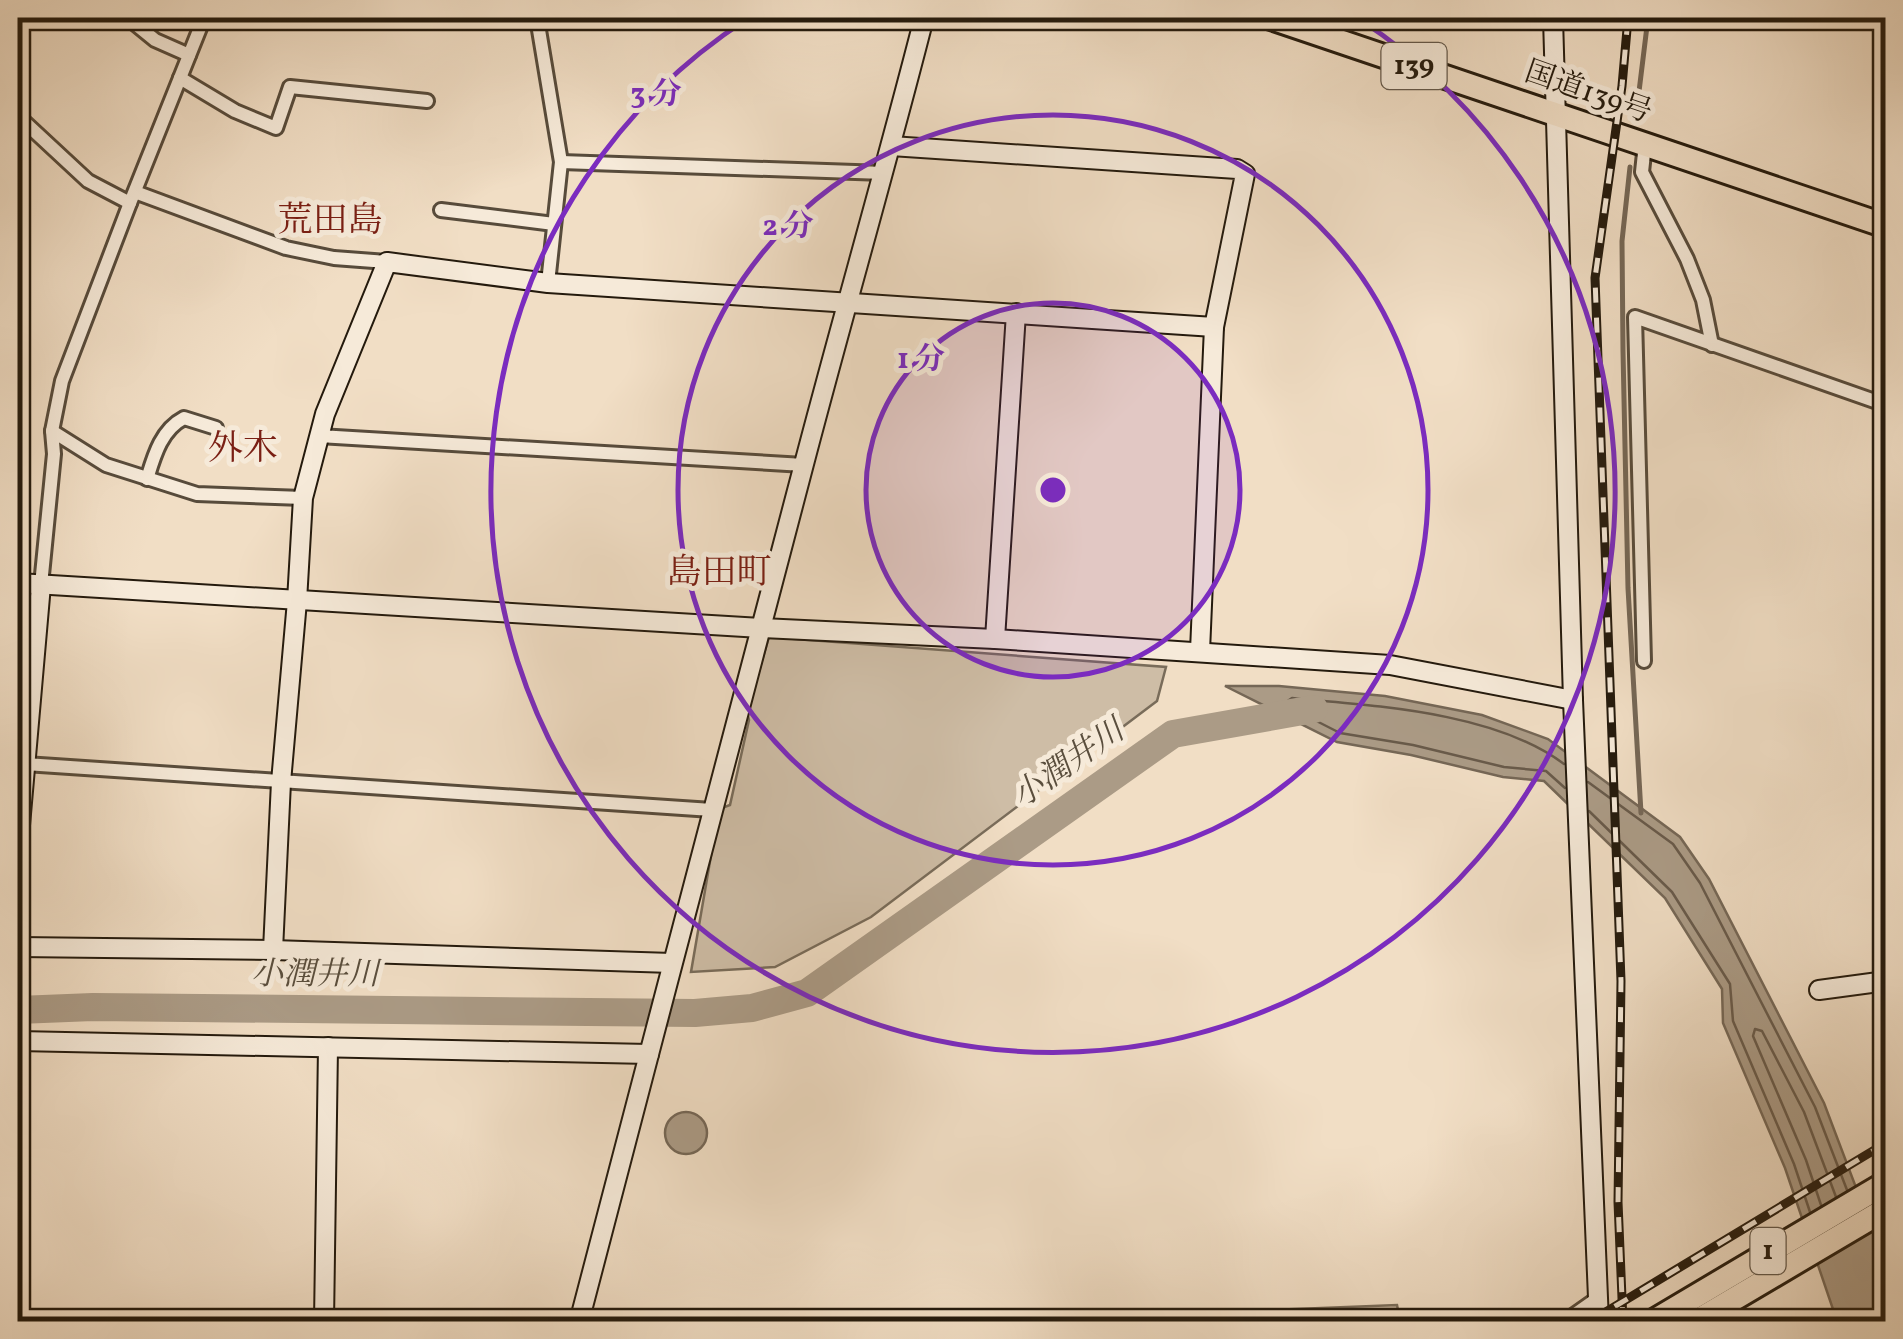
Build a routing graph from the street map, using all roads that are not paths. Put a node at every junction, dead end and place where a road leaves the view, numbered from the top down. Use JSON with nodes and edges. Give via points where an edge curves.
{"nodes":[{"id":1,"x":128,"y":18,"type":"edge"},
{"id":2,"x":204,"y":18,"type":"edge"},
{"id":3,"x":538,"y":18,"type":"edge"},
{"id":4,"x":924,"y":18,"type":"edge"},
{"id":5,"x":1270,"y":18,"type":"edge"},
{"id":6,"x":1553,"y":18,"type":"edge"},
{"id":7,"x":190,"y":55,"type":"junction"},
{"id":8,"x":180,"y":78,"type":"junction"},
{"id":9,"x":427,"y":101,"type":"dead end"},
{"id":10,"x":1557,"y":114,"type":"junction"},
{"id":11,"x":18,"y":116,"type":"edge"},
{"id":12,"x":1644,"y":144,"type":"junction"},
{"id":13,"x":891,"y":146,"type":"junction"},
{"id":14,"x":561,"y":162,"type":"junction"},
{"id":15,"x":884,"y":173,"type":"junction"},
{"id":16,"x":132,"y":198,"type":"junction"},
{"id":17,"x":441,"y":210,"type":"dead end"},
{"id":18,"x":554,"y":224,"type":"junction"},
{"id":19,"x":1886,"y":226,"type":"edge"},
{"id":20,"x":387,"y":262,"type":"junction"},
{"id":21,"x":548,"y":283,"type":"junction"},
{"id":22,"x":846,"y":304,"type":"junction"},
{"id":23,"x":1016,"y":313,"type":"junction"},
{"id":24,"x":1214,"y":327,"type":"junction"},
{"id":25,"x":1712,"y":344,"type":"junction"},
{"id":26,"x":1886,"y":405,"type":"edge"},
{"id":27,"x":216,"y":428,"type":"dead end"},
{"id":28,"x":52,"y":431,"type":"junction"},
{"id":29,"x":319,"y":436,"type":"junction"},
{"id":30,"x":804,"y":464,"type":"junction"},
{"id":31,"x":146,"y":479,"type":"junction"},
{"id":32,"x":303,"y":498,"type":"junction"},
{"id":33,"x":18,"y":583,"type":"edge"},
{"id":34,"x":41,"y":585,"type":"junction"},
{"id":35,"x":297,"y":601,"type":"junction"},
{"id":36,"x":761,"y":628,"type":"junction"},
{"id":37,"x":994,"y":639,"type":"junction"},
{"id":38,"x":1200,"y":651,"type":"junction"},
{"id":39,"x":1644,"y":661,"type":"dead end"},
{"id":40,"x":1573,"y":700,"type":"junction"},
{"id":41,"x":23,"y":716,"type":"edge"},
{"id":42,"x":25,"y":764,"type":"junction"},
{"id":43,"x":280,"y":782,"type":"junction"},
{"id":44,"x":712,"y":810,"type":"junction"},
{"id":45,"x":18,"y":846,"type":"edge"},
{"id":46,"x":18,"y":947,"type":"edge"},
{"id":47,"x":273,"y":950,"type":"junction"},
{"id":48,"x":671,"y":968,"type":"junction"},
{"id":49,"x":1886,"y":981,"type":"edge"},
{"id":50,"x":1819,"y":990,"type":"dead end"},
{"id":51,"x":18,"y":1041,"type":"edge"},
{"id":52,"x":651,"y":1047,"type":"junction"},
{"id":53,"x":328,"y":1048,"type":"junction"},
{"id":54,"x":1886,"y":1183,"type":"edge"},
{"id":55,"x":1886,"y":1209,"type":"edge"},
{"id":56,"x":1598,"y":1298,"type":"junction"},
{"id":57,"x":324,"y":1322,"type":"edge"},
{"id":58,"x":579,"y":1322,"type":"edge"},
{"id":59,"x":1564,"y":1322,"type":"edge"},
{"id":60,"x":1599,"y":1322,"type":"edge"},
{"id":61,"x":1652,"y":1322,"type":"edge"},
{"id":62,"x":1695,"y":1322,"type":"edge"}],
"edges":[{"from":1,"to":7,"type":"street","via":[[155,40]]},
{"from":2,"to":7,"type":"street"},
{"from":3,"to":14,"type":"street"},
{"from":4,"to":13,"type":"street"},
{"from":5,"to":10,"type":"highway","name":"国道139号","number":"139"},
{"from":6,"to":10,"type":"street"},
{"from":7,"to":8,"type":"street"},
{"from":8,"to":9,"type":"street","via":[[276,128],[290,87]]},
{"from":8,"to":16,"type":"street"},
{"from":10,"to":12,"type":"highway","name":"国道139号","number":"139"},
{"from":10,"to":40,"type":"street"},
{"from":11,"to":16,"type":"street","via":[[88,180]]},
{"from":12,"to":19,"type":"highway","name":"国道139号","number":"139"},
{"from":12,"to":25,"type":"street","via":[[1645,180],[1687,258]]},
{"from":13,"to":15,"type":"street"},
{"from":13,"to":24,"type":"street","via":[[1246,174]]},
{"from":14,"to":15,"type":"street"},
{"from":14,"to":18,"type":"street"},
{"from":15,"to":22,"type":"street"},
{"from":16,"to":20,"type":"street","via":[[286,248]]},
{"from":16,"to":28,"type":"street","via":[[62,381]]},
{"from":17,"to":18,"type":"street"},
{"from":18,"to":21,"type":"street"},
{"from":20,"to":21,"type":"street"},
{"from":20,"to":29,"type":"street"},
{"from":21,"to":22,"type":"street"},
{"from":22,"to":23,"type":"street"},
{"from":22,"to":30,"type":"street"},
{"from":23,"to":24,"type":"street"},
{"from":23,"to":37,"type":"street"},
{"from":24,"to":38,"type":"street"},
{"from":25,"to":26,"type":"street"},
{"from":25,"to":39,"type":"street","via":[[1634,318]]},
{"from":27,"to":31,"type":"street","via":[[184,418],[175,423]]},
{"from":28,"to":31,"type":"street","via":[[106,466]]},
{"from":28,"to":34,"type":"street"},
{"from":29,"to":30,"type":"street"},
{"from":29,"to":32,"type":"street"},
{"from":30,"to":36,"type":"street"},
{"from":31,"to":32,"type":"street","via":[[197,494]]},
{"from":32,"to":35,"type":"street"},
{"from":33,"to":34,"type":"street"},
{"from":34,"to":35,"type":"street"},
{"from":34,"to":41,"type":"street"},
{"from":35,"to":36,"type":"street"},
{"from":35,"to":43,"type":"street"},
{"from":36,"to":37,"type":"street"},
{"from":36,"to":44,"type":"street"},
{"from":37,"to":38,"type":"street"},
{"from":38,"to":40,"type":"street","via":[[1390,665]]},
{"from":40,"to":56,"type":"street"},
{"from":41,"to":42,"type":"street"},
{"from":42,"to":43,"type":"street"},
{"from":42,"to":45,"type":"street"},
{"from":43,"to":44,"type":"street"},
{"from":43,"to":47,"type":"street"},
{"from":44,"to":48,"type":"street"},
{"from":46,"to":47,"type":"street"},
{"from":47,"to":48,"type":"street"},
{"from":48,"to":52,"type":"street"},
{"from":49,"to":50,"type":"street"},
{"from":51,"to":53,"type":"street"},
{"from":52,"to":53,"type":"street"},
{"from":52,"to":58,"type":"street"},
{"from":53,"to":57,"type":"street"},
{"from":54,"to":61,"type":"highway","number":"1"},
{"from":55,"to":62,"type":"highway","number":"1"},
{"from":56,"to":59,"type":"street"},
{"from":56,"to":60,"type":"street"}]}
